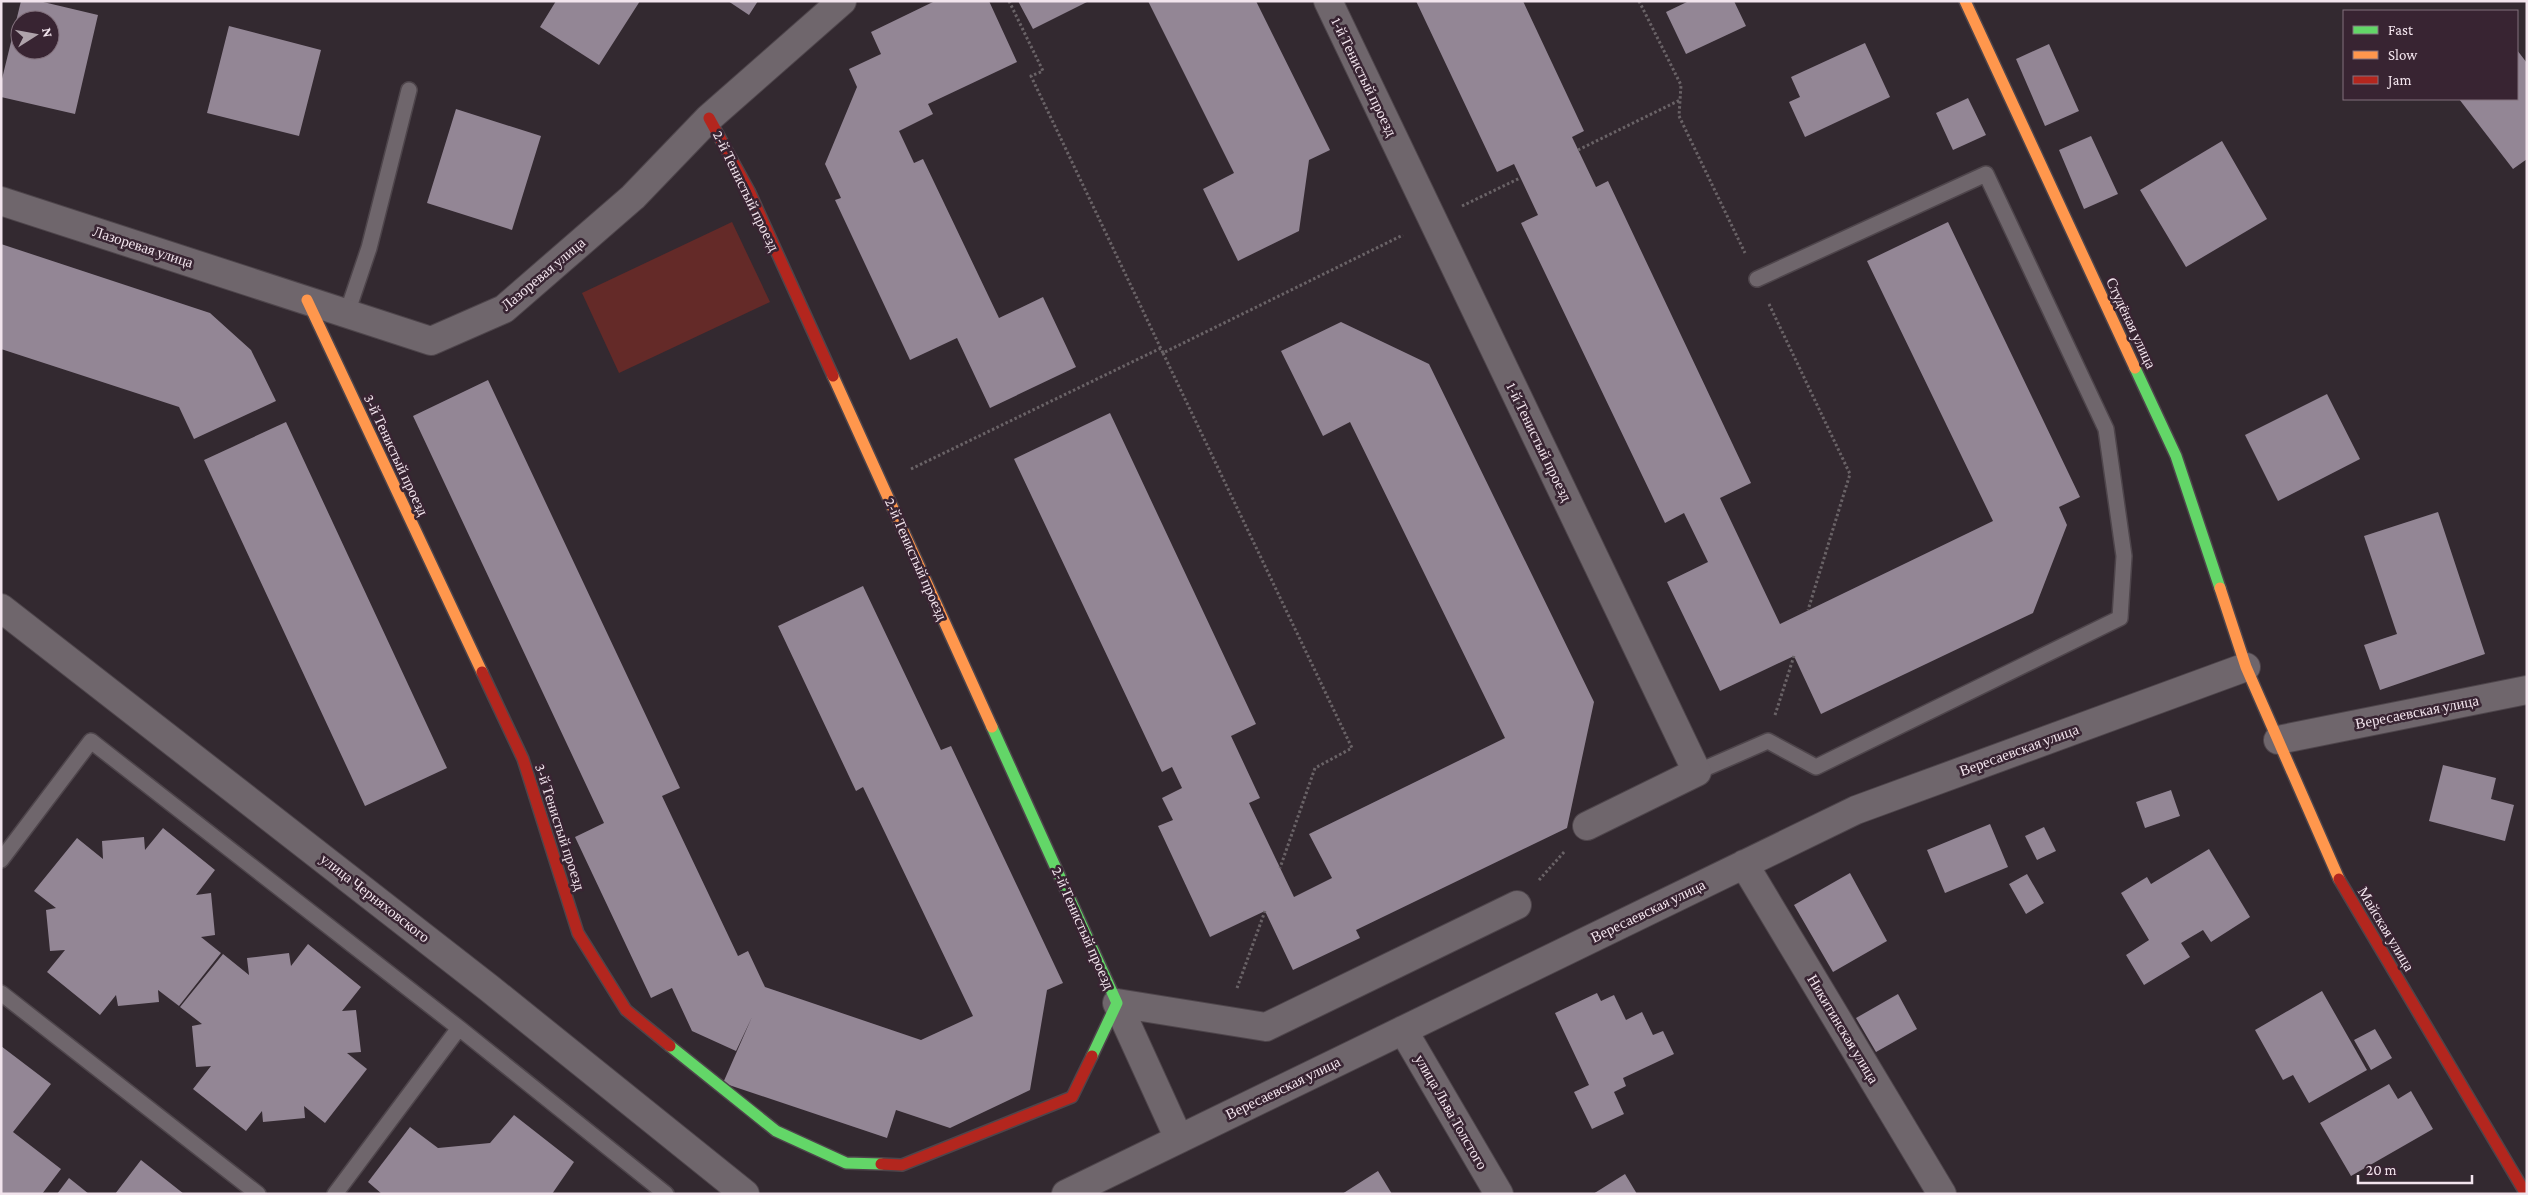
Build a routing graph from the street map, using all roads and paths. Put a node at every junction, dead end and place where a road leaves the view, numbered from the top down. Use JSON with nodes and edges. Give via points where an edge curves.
{"nodes":[{"id":1,"x":842,"y":1,"type":"edge"},
{"id":2,"x":1009,"y":1,"type":"edge"},
{"id":3,"x":1328,"y":1,"type":"edge"},
{"id":4,"x":1965,"y":1,"type":"edge"},
{"id":5,"x":409,"y":90,"type":"dead end"},
{"id":6,"x":1680,"y":100,"type":"dead end"},
{"id":7,"x":709,"y":118,"type":"junction"},
{"id":8,"x":1578,"y":150,"type":"dead end"},
{"id":9,"x":1520,"y":178,"type":"dead end"},
{"id":10,"x":1,"y":201,"type":"edge"},
{"id":11,"x":1433,"y":220,"type":"junction"},
{"id":12,"x":1757,"y":279,"type":"dead end"},
{"id":13,"x":307,"y":300,"type":"junction"},
{"id":14,"x":347,"y":313,"type":"junction"},
{"id":15,"x":1161,"y":348,"type":"junction"},
{"id":16,"x":1163,"y":353,"type":"junction"},
{"id":17,"x":882,"y":483,"type":"junction"},
{"id":18,"x":1,"y":608,"type":"edge"},
{"id":19,"x":1794,"y":656,"type":"dead end"},
{"id":20,"x":2246,"y":667,"type":"junction"},
{"id":21,"x":2527,"y":690,"type":"edge"},
{"id":22,"x":1768,"y":740,"type":"junction"},
{"id":23,"x":2278,"y":740,"type":"junction"},
{"id":24,"x":1697,"y":772,"type":"junction"},
{"id":25,"x":1587,"y":826,"type":"joint"},
{"id":26,"x":1,"y":860,"type":"edge"},
{"id":27,"x":1744,"y":864,"type":"junction"},
{"id":28,"x":1280,"y":868,"type":"dead end"},
{"id":29,"x":1517,"y":905,"type":"joint"},
{"id":30,"x":1265,"y":911,"type":"dead end"},
{"id":31,"x":1,"y":993,"type":"edge"},
{"id":32,"x":1117,"y":1003,"type":"junction"},
{"id":33,"x":1226,"y":1020,"type":"junction"},
{"id":34,"x":459,"y":1028,"type":"junction"},
{"id":35,"x":1403,"y":1030,"type":"junction"},
{"id":36,"x":1179,"y":1139,"type":"junction"},
{"id":37,"x":957,"y":1143,"type":"joint"},
{"id":38,"x":258,"y":1194,"type":"edge"},
{"id":39,"x":335,"y":1194,"type":"edge"},
{"id":40,"x":666,"y":1194,"type":"edge"},
{"id":41,"x":745,"y":1194,"type":"edge"},
{"id":42,"x":1066,"y":1194,"type":"edge"},
{"id":43,"x":1498,"y":1194,"type":"edge"},
{"id":44,"x":1942,"y":1194,"type":"edge"},
{"id":45,"x":2526,"y":1194,"type":"edge"}],
"edges":[{"from":1,"to":7,"type":"street","name":"Лазоревая улица"},
{"from":2,"to":15,"type":"path","via":[[1043,70],[1031,76]]},
{"from":3,"to":11,"type":"street","name":"1-й Тенистый проезд"},
{"from":4,"to":20,"type":"street","name":"Студёная улица","via":[[2176,456]]},
{"from":5,"to":14,"type":"lane","via":[[369,248]]},
{"from":6,"to":8,"type":"path"},
{"from":7,"to":14,"type":"street","name":"Лазоревая улица","via":[[633,196],[504,309],[431,341]]},
{"from":7,"to":17,"type":"street","name":"2-й Тенистый проезд","via":[[749,191]]},
{"from":9,"to":11,"type":"path"},
{"from":10,"to":13,"type":"street","name":"Лазоревая улица"},
{"from":11,"to":16,"type":"path"},
{"from":11,"to":24,"type":"street","name":"1-й Тенистый проезд"},
{"from":12,"to":22,"type":"lane","via":[[1986,174],[2106,429],[2124,556],[2120,618],[1816,766]]},
{"from":13,"to":14,"type":"street","name":"Лазоревая улица"},
{"from":13,"to":37,"type":"street","name":"3-й Тенистый проезд","via":[[523,759],[578,934],[626,1010],[776,1131],[846,1163],[902,1165]]},
{"from":15,"to":16,"type":"path"},
{"from":15,"to":17,"type":"path"},
{"from":16,"to":28,"type":"path","via":[[1352,748],[1315,768]]},
{"from":17,"to":32,"type":"street","name":"2-й Тенистый проезд"},
{"from":18,"to":41,"type":"street","name":"улица Черняховского","via":[[482,982]]},
{"from":19,"to":22,"type":"path"},
{"from":20,"to":23,"type":"street","name":"Майская улица"},
{"from":20,"to":27,"type":"street","name":"Вересаевская улица","via":[[1856,810]]},
{"from":21,"to":23,"type":"street","name":"Вересаевская улица"},
{"from":22,"to":24,"type":"lane"},
{"from":23,"to":45,"type":"street","name":"Майская улица","via":[[2337,875]]},
{"from":24,"to":25,"type":"street"},
{"from":25,"to":29,"type":"path"},
{"from":26,"to":34,"type":"lane","via":[[91,741]]},
{"from":27,"to":35,"type":"street","name":"Вересаевская улица"},
{"from":27,"to":44,"type":"street","name":"Никитинская улица"},
{"from":29,"to":33,"type":"street","name":"2-й Тенистый проезд","via":[[1266,1027]]},
{"from":30,"to":33,"type":"path"},
{"from":31,"to":38,"type":"lane"},
{"from":32,"to":33,"type":"street","name":"2-й Тенистый проезд"},
{"from":32,"to":36,"type":"street"},
{"from":32,"to":37,"type":"street","name":"2-й Тенистый проезд","via":[[1072,1097]]},
{"from":34,"to":39,"type":"lane"},
{"from":34,"to":40,"type":"lane"},
{"from":35,"to":36,"type":"street","name":"Вересаевская улица"},
{"from":35,"to":43,"type":"street","name":"улица Льва Толстого"},
{"from":36,"to":42,"type":"street","name":"Вересаевская улица"}]}
